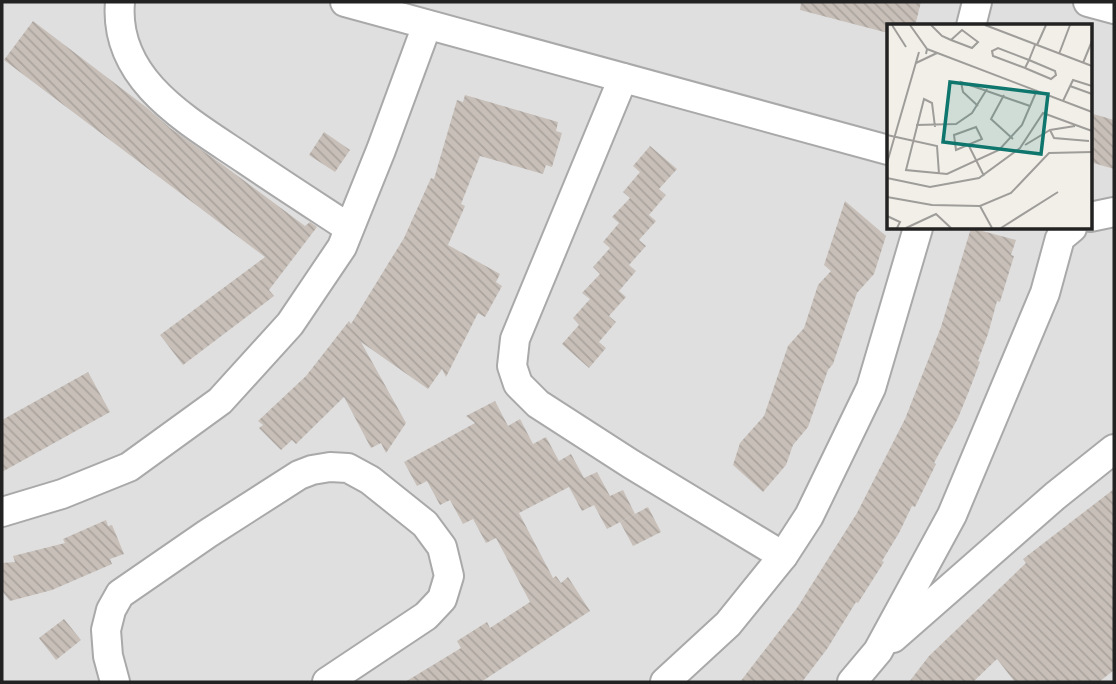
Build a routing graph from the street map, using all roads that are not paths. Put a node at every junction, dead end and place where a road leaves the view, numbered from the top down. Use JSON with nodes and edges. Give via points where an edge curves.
{"nodes":[{"id":1,"x":120,"y":2,"type":"edge"},
{"id":2,"x":345,"y":2,"type":"edge"},
{"id":3,"x":977,"y":2,"type":"edge"},
{"id":4,"x":1088,"y":2,"type":"edge"},
{"id":5,"x":1114,"y":9,"type":"edge"},
{"id":6,"x":972,"y":24,"type":"edge"},
{"id":7,"x":427,"y":25,"type":"junction"},
{"id":8,"x":623,"y":78,"type":"junction"},
{"id":9,"x":887,"y":150,"type":"edge"},
{"id":10,"x":1114,"y":212,"type":"edge"},
{"id":11,"x":1092,"y":217,"type":"edge"},
{"id":12,"x":349,"y":228,"type":"junction"},
{"id":13,"x":918,"y":229,"type":"edge"},
{"id":14,"x":1071,"y":229,"type":"edge"},
{"id":15,"x":1114,"y":449,"type":"edge"},
{"id":16,"x":2,"y":512,"type":"edge"},
{"id":17,"x":783,"y":556,"type":"junction"},
{"id":18,"x":878,"y":651,"type":"junction"},
{"id":19,"x":115,"y":682,"type":"edge"},
{"id":20,"x":327,"y":682,"type":"edge"},
{"id":21,"x":664,"y":682,"type":"edge"},
{"id":22,"x":852,"y":682,"type":"edge"}],
"edges":[{"from":1,"to":12,"type":"street","via":[[118,20],[126,49],[163,102]]},
{"from":2,"to":7,"type":"street"},
{"from":3,"to":6,"type":"street"},
{"from":4,"to":5,"type":"street"},
{"from":7,"to":8,"type":"street"},
{"from":7,"to":12,"type":"street"},
{"from":8,"to":9,"type":"street"},
{"from":8,"to":17,"type":"street","via":[[515,340],[512,366],[518,384],[538,404]]},
{"from":10,"to":11,"type":"street"},
{"from":12,"to":16,"type":"street","via":[[342,247],[290,324],[220,401],[129,467]]},
{"from":13,"to":17,"type":"street","via":[[871,388],[809,516]]},
{"from":14,"to":18,"type":"street","via":[[1060,238],[1045,293],[952,515]]},
{"from":15,"to":18,"type":"street"},
{"from":17,"to":21,"type":"street","via":[[728,624]]},
{"from":18,"to":22,"type":"street"},
{"from":19,"to":20,"type":"street","via":[[107,630],[120,594],[299,475],[330,467],[348,468],[425,524],[442,547],[449,576],[442,599],[426,616]]}]}
